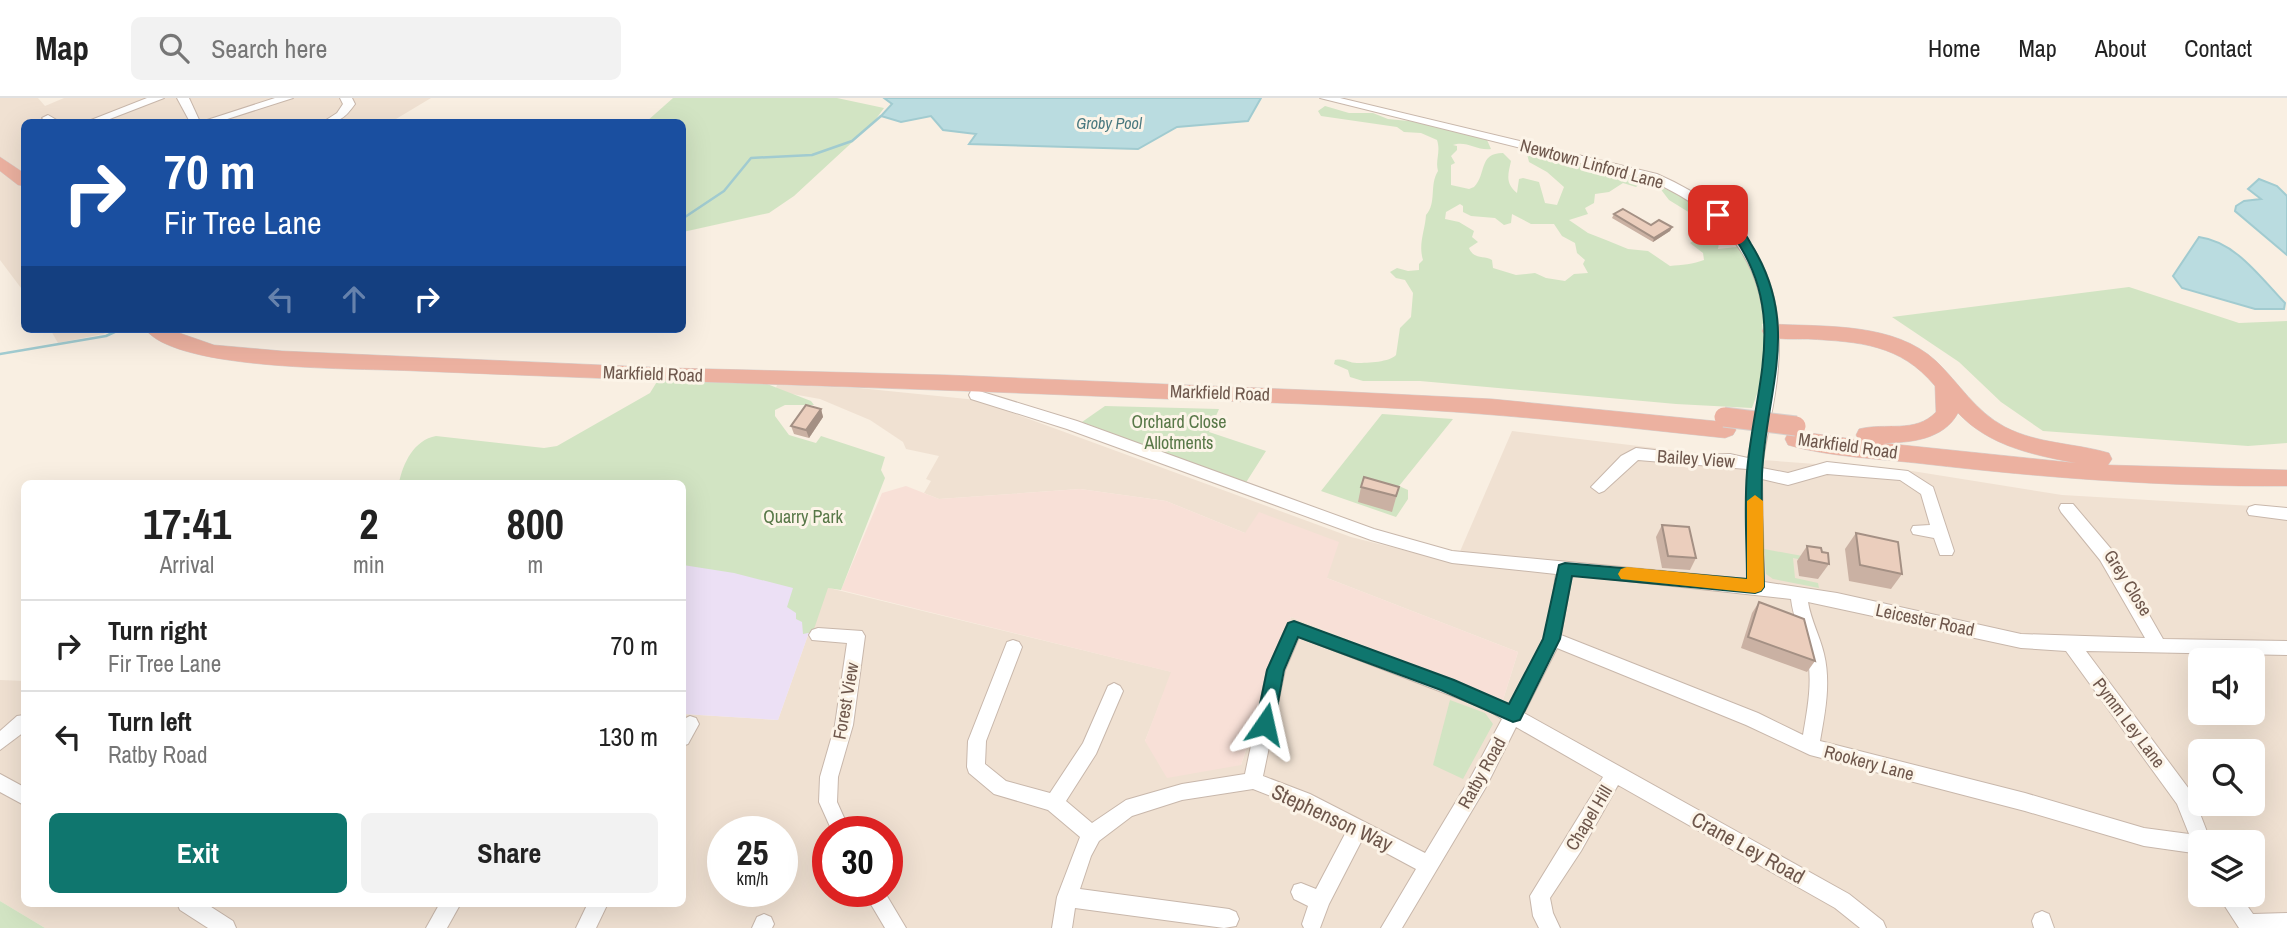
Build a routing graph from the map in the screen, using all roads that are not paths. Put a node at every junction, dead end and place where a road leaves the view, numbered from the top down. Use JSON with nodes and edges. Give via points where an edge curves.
{"nodes":[{"id":1,"x":158,"y":98,"type":"edge"},
{"id":2,"x":183,"y":98,"type":"edge"},
{"id":3,"x":287,"y":98,"type":"edge"},
{"id":4,"x":346,"y":98,"type":"edge"},
{"id":5,"x":1326,"y":98,"type":"edge"},
{"id":6,"x":100,"y":119,"type":"edge"},
{"id":7,"x":194,"y":119,"type":"edge"},
{"id":8,"x":217,"y":119,"type":"edge"},
{"id":9,"x":332,"y":119,"type":"edge"},
{"id":10,"x":0,"y":149,"type":"edge"},
{"id":11,"x":0,"y":162,"type":"edge"},
{"id":12,"x":21,"y":166,"type":"edge"},
{"id":13,"x":21,"y":179,"type":"edge"},
{"id":14,"x":1772,"y":331,"type":"junction"},
{"id":15,"x":160,"y":333,"type":"edge"},
{"id":16,"x":199,"y":333,"type":"edge"},
{"id":17,"x":880,"y":379,"type":"junction"},
{"id":18,"x":1945,"y":387,"type":"junction"},
{"id":19,"x":976,"y":395,"type":"joint"},
{"id":20,"x":1724,"y":423,"type":"junction"},
{"id":21,"x":1796,"y":432,"type":"junction"},
{"id":22,"x":1867,"y":435,"type":"junction"},
{"id":23,"x":2101,"y":459,"type":"junction"},
{"id":24,"x":2287,"y":463,"type":"edge"},
{"id":25,"x":1755,"y":468,"type":"junction"},
{"id":26,"x":2287,"y":478,"type":"edge"},
{"id":27,"x":1599,"y":481,"type":"dead end"},
{"id":28,"x":2067,"y":508,"type":"dead end"},
{"id":29,"x":2255,"y":510,"type":"dead end"},
{"id":30,"x":2287,"y":514,"type":"edge"},
{"id":31,"x":2087,"y":523,"type":"dead end"},
{"id":32,"x":1919,"y":530,"type":"dead end"},
{"id":33,"x":1941,"y":533,"type":"junction"},
{"id":34,"x":1946,"y":551,"type":"dead end"},
{"id":35,"x":1565,"y":569,"type":"junction"},
{"id":36,"x":1755,"y":587,"type":"junction"},
{"id":37,"x":1799,"y":594,"type":"junction"},
{"id":38,"x":818,"y":635,"type":"dead end"},
{"id":39,"x":1552,"y":639,"type":"junction"},
{"id":40,"x":2071,"y":644,"type":"junction"},
{"id":41,"x":2162,"y":645,"type":"junction"},
{"id":42,"x":1013,"y":648,"type":"dead end"},
{"id":43,"x":2287,"y":648,"type":"edge"},
{"id":44,"x":1114,"y":691,"type":"dead end"},
{"id":45,"x":1513,"y":714,"type":"junction"},
{"id":46,"x":21,"y":724,"type":"edge"},
{"id":47,"x":0,"y":742,"type":"edge"},
{"id":48,"x":1810,"y":747,"type":"junction"},
{"id":49,"x":1615,"y":774,"type":"junction"},
{"id":50,"x":1253,"y":781,"type":"junction"},
{"id":51,"x":0,"y":782,"type":"edge"},
{"id":52,"x":21,"y":795,"type":"edge"},
{"id":53,"x":1054,"y":803,"type":"junction"},
{"id":54,"x":834,"y":816,"type":"edge"},
{"id":55,"x":1359,"y":827,"type":"junction"},
{"id":56,"x":2196,"y":830,"type":"edge"},
{"id":57,"x":1092,"y":835,"type":"junction"},
{"id":58,"x":2188,"y":842,"type":"edge"},
{"id":59,"x":1428,"y":865,"type":"junction"},
{"id":60,"x":1301,"y":892,"type":"dead end"},
{"id":61,"x":1067,"y":897,"type":"junction"},
{"id":62,"x":1320,"y":901,"type":"junction"},
{"id":63,"x":193,"y":907,"type":"edge"},
{"id":64,"x":449,"y":907,"type":"edge"},
{"id":65,"x":596,"y":907,"type":"edge"},
{"id":66,"x":883,"y":907,"type":"edge"},
{"id":67,"x":2236,"y":907,"type":"edge"},
{"id":68,"x":1229,"y":919,"type":"dead end"},
{"id":69,"x":2287,"y":923,"type":"edge"},
{"id":70,"x":1312,"y":924,"type":"dead end"},
{"id":71,"x":2249,"y":926,"type":"edge"},
{"id":72,"x":226,"y":928,"type":"edge"},
{"id":73,"x":436,"y":928,"type":"edge"},
{"id":74,"x":586,"y":928,"type":"edge"},
{"id":75,"x":896,"y":928,"type":"edge"},
{"id":76,"x":1062,"y":928,"type":"edge"},
{"id":77,"x":1391,"y":928,"type":"edge"},
{"id":78,"x":1550,"y":928,"type":"edge"},
{"id":79,"x":1876,"y":928,"type":"edge"}],
"edges":[{"from":1,"to":6,"type":"street"},
{"from":2,"to":7,"type":"street"},
{"from":3,"to":8,"type":"street"},
{"from":4,"to":9,"type":"street","via":[[346,110]]},
{"from":5,"to":14,"type":"street","name":"Newtown Linford Lane","via":[[1640,174],[1677,187],[1718,215],[1748,247],[1766,293]]},
{"from":10,"to":12,"type":"highway"},
{"from":11,"to":13,"type":"highway"},
{"from":14,"to":18,"type":"highway","via":[[1884,342],[1922,359]]},
{"from":14,"to":25,"type":"street","name":"Newtown Linford Lane"},
{"from":15,"to":17,"type":"highway","name":"Markfield Road","via":[[193,347],[259,356],[671,375]]},
{"from":16,"to":20,"type":"highway","name":"Markfield Road","via":[[280,346],[1094,374],[1530,397]]},
{"from":17,"to":19,"type":"highway"},
{"from":17,"to":20,"type":"highway","name":"Markfield Road","via":[[1479,406]]},
{"from":18,"to":22,"type":"highway","via":[[1947,414],[1933,429]]},
{"from":18,"to":23,"type":"highway","via":[[1974,417],[2004,435],[2025,444]]},
{"from":19,"to":35,"type":"street","via":[[1402,544],[1452,557]]},
{"from":20,"to":21,"type":"highway","name":"Markfield Road"},
{"from":21,"to":22,"type":"highway","name":"Markfield Road"},
{"from":21,"to":26,"type":"highway","name":"Markfield Road","via":[[2062,471]]},
{"from":22,"to":23,"type":"highway","name":"Markfield Road"},
{"from":23,"to":24,"type":"highway","name":"Markfield Road"},
{"from":25,"to":27,"type":"street","name":"Bailey View","via":[[1730,460],[1636,454]]},
{"from":25,"to":33,"type":"street","name":"Bailey View","via":[[1788,479],[1827,468],[1903,475],[1928,491]]},
{"from":25,"to":36,"type":"street","name":"Newtown Linford Lane"},
{"from":28,"to":41,"type":"street","via":[[2106,555]]},
{"from":29,"to":30,"type":"street"},
{"from":31,"to":41,"type":"street","name":"Grey Close","via":[[2113,554]]},
{"from":32,"to":33,"type":"street"},
{"from":33,"to":34,"type":"street","name":"Bailey View"},
{"from":35,"to":36,"type":"street","name":"Leicester Road"},
{"from":35,"to":39,"type":"street","name":"Ratby Road"},
{"from":36,"to":37,"type":"street","name":"Leicester Road"},
{"from":37,"to":40,"type":"street","name":"Leicester Road","via":[[2021,640]]},
{"from":37,"to":48,"type":"street","via":[[1816,662],[1818,693]]},
{"from":38,"to":54,"type":"street","name":"Forest View","via":[[856,636],[847,711],[830,777],[828,802]]},
{"from":39,"to":45,"type":"street","name":"Ratby Road"},
{"from":39,"to":48,"type":"street","name":"Rookery Lane","via":[[1727,708]]},
{"from":40,"to":41,"type":"street","name":"Leicester Road"},
{"from":40,"to":56,"type":"street","name":"Pymm Ley Lane","via":[[2185,799]]},
{"from":41,"to":43,"type":"street","name":"Leicester Road"},
{"from":42,"to":53,"type":"street","via":[[977,741],[976,767],[1001,788]]},
{"from":44,"to":53,"type":"street","via":[[1090,748]]},
{"from":45,"to":49,"type":"street","name":"Chapel Hill"},
{"from":45,"to":50,"type":"street","name":"Chapel Hill","via":[[1294,628],[1276,670]]},
{"from":45,"to":59,"type":"street","name":"Ratby Road"},
{"from":46,"to":47,"type":"street"},
{"from":48,"to":58,"type":"street","name":"Rookery Lane","via":[[2144,837]]},
{"from":49,"to":78,"type":"street","name":"Chapel Hill","via":[[1539,896]]},
{"from":49,"to":79,"type":"street","name":"Crane Ley Road","via":[[1842,901]]},
{"from":50,"to":55,"type":"street","name":"Stephenson Way"},
{"from":50,"to":57,"type":"street","name":"Stephenson Way","via":[[1182,792],[1126,809]]},
{"from":51,"to":52,"type":"street"},
{"from":53,"to":57,"type":"street"},
{"from":55,"to":59,"type":"street","name":"Stephenson Way"},
{"from":55,"to":62,"type":"street"},
{"from":57,"to":61,"type":"street","name":"Stephenson Way"},
{"from":59,"to":77,"type":"street","name":"Ratby Road"},
{"from":60,"to":62,"type":"street"},
{"from":61,"to":68,"type":"street"},
{"from":61,"to":76,"type":"street","name":"Stephenson Way"},
{"from":62,"to":70,"type":"street"},
{"from":63,"to":72,"type":"street"},
{"from":64,"to":73,"type":"street"},
{"from":65,"to":74,"type":"street"},
{"from":66,"to":75,"type":"street"},
{"from":67,"to":71,"type":"street"},
{"from":69,"to":71,"type":"street"}]}
